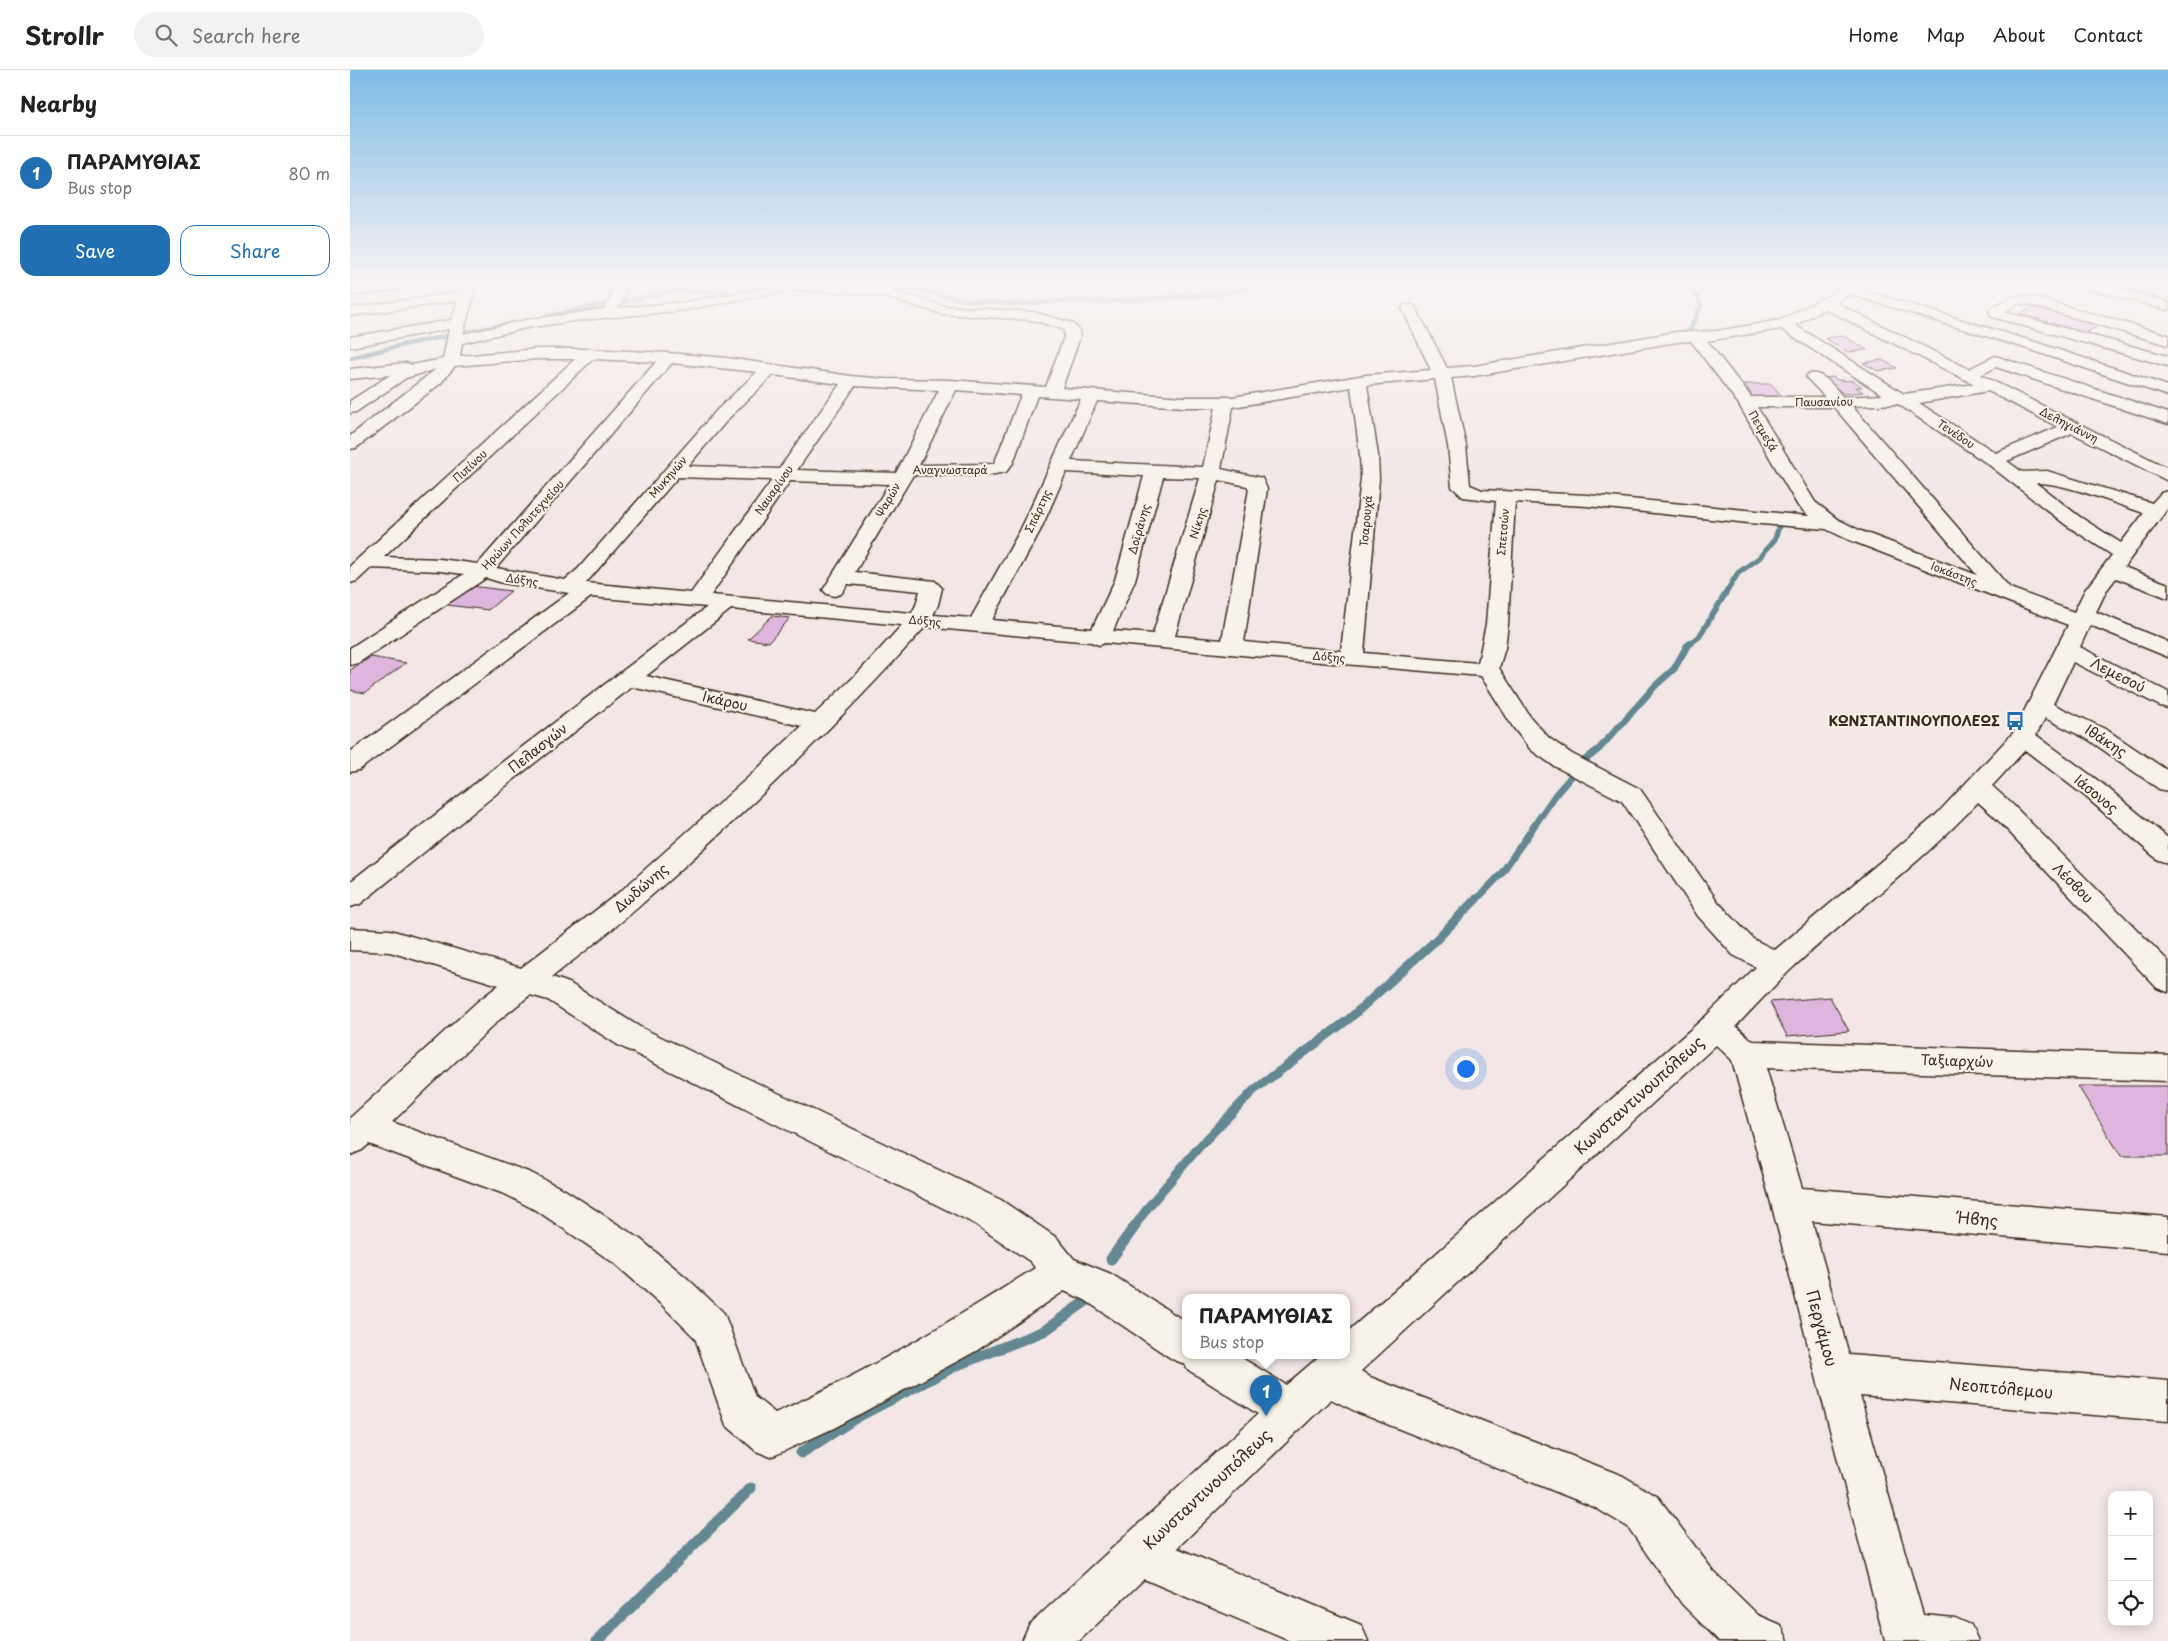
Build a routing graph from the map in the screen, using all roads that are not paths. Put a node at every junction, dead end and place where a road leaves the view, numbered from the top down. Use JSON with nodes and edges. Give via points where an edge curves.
{"nodes":[{"id":1,"x":452,"y":357,"type":"edge"},
{"id":2,"x":501,"y":357,"type":"edge"},
{"id":3,"x":584,"y":357,"type":"edge"},
{"id":4,"x":654,"y":357,"type":"edge"},
{"id":5,"x":1065,"y":357,"type":"edge"},
{"id":6,"x":1433,"y":357,"type":"edge"},
{"id":7,"x":1551,"y":357,"type":"edge"},
{"id":8,"x":1711,"y":357,"type":"edge"},
{"id":9,"x":1832,"y":357,"type":"edge"},
{"id":10,"x":1933,"y":357,"type":"edge"},
{"id":11,"x":2067,"y":357,"type":"edge"},
{"id":12,"x":2155,"y":357,"type":"edge"},
{"id":13,"x":668,"y":358,"type":"junction"},
{"id":14,"x":2168,"y":361,"type":"edge"},
{"id":15,"x":450,"y":362,"type":"junction"},
{"id":16,"x":426,"y":366,"type":"junction"},
{"id":17,"x":769,"y":370,"type":"junction"},
{"id":18,"x":350,"y":374,"type":"edge"},
{"id":19,"x":1442,"y":375,"type":"junction"},
{"id":20,"x":1970,"y":376,"type":"junction"},
{"id":21,"x":1814,"y":377,"type":"dead end"},
{"id":22,"x":851,"y":381,"type":"junction"},
{"id":23,"x":1359,"y":382,"type":"junction"},
{"id":24,"x":950,"y":385,"type":"junction"},
{"id":25,"x":1991,"y":386,"type":"junction"},
{"id":26,"x":2168,"y":391,"type":"edge"},
{"id":27,"x":1031,"y":392,"type":"junction"},
{"id":28,"x":1052,"y":392,"type":"junction"},
{"id":29,"x":1092,"y":394,"type":"junction"},
{"id":30,"x":1901,"y":398,"type":"junction"},
{"id":31,"x":1225,"y":402,"type":"junction"},
{"id":32,"x":1746,"y":402,"type":"junction"},
{"id":33,"x":1839,"y":402,"type":"junction"},
{"id":34,"x":350,"y":408,"type":"edge"},
{"id":35,"x":2168,"y":419,"type":"edge"},
{"id":36,"x":2072,"y":426,"type":"junction"},
{"id":37,"x":350,"y":444,"type":"edge"},
{"id":38,"x":1994,"y":460,"type":"junction"},
{"id":39,"x":1059,"y":466,"type":"junction"},
{"id":40,"x":672,"y":471,"type":"junction"},
{"id":41,"x":1155,"y":471,"type":"junction"},
{"id":42,"x":1211,"y":474,"type":"junction"},
{"id":43,"x":784,"y":475,"type":"junction"},
{"id":44,"x":903,"y":475,"type":"junction"},
{"id":45,"x":2168,"y":475,"type":"edge"},
{"id":46,"x":2019,"y":478,"type":"junction"},
{"id":47,"x":1506,"y":496,"type":"junction"},
{"id":48,"x":2160,"y":515,"type":"edge"},
{"id":49,"x":1830,"y":523,"type":"junction"},
{"id":50,"x":2117,"y":561,"type":"junction"},
{"id":51,"x":365,"y":562,"type":"junction"},
{"id":52,"x":483,"y":571,"type":"junction"},
{"id":53,"x":350,"y":577,"type":"edge"},
{"id":54,"x":843,"y":577,"type":"junction"},
{"id":55,"x":578,"y":589,"type":"junction"},
{"id":56,"x":2168,"y":592,"type":"edge"},
{"id":57,"x":2003,"y":593,"type":"junction"},
{"id":58,"x":697,"y":599,"type":"junction"},
{"id":59,"x":727,"y":602,"type":"junction"},
{"id":60,"x":818,"y":610,"type":"junction"},
{"id":61,"x":2082,"y":618,"type":"junction"},
{"id":62,"x":918,"y":620,"type":"junction"},
{"id":63,"x":978,"y":625,"type":"junction"},
{"id":64,"x":1099,"y":638,"type":"junction"},
{"id":65,"x":1162,"y":642,"type":"junction"},
{"id":66,"x":1232,"y":649,"type":"junction"},
{"id":67,"x":2068,"y":650,"type":"junction"},
{"id":68,"x":2168,"y":650,"type":"edge"},
{"id":69,"x":350,"y":658,"type":"edge"},
{"id":70,"x":1352,"y":660,"type":"junction"},
{"id":71,"x":1487,"y":669,"type":"junction"},
{"id":72,"x":629,"y":679,"type":"junction"},
{"id":73,"x":2168,"y":701,"type":"edge"},
{"id":74,"x":2039,"y":707,"type":"junction"},
{"id":75,"x":821,"y":723,"type":"junction"},
{"id":76,"x":2023,"y":737,"type":"junction"},
{"id":77,"x":350,"y":764,"type":"edge"},
{"id":78,"x":2168,"y":783,"type":"edge"},
{"id":79,"x":1977,"y":786,"type":"junction"},
{"id":80,"x":2168,"y":853,"type":"edge"},
{"id":81,"x":350,"y":897,"type":"edge"},
{"id":82,"x":350,"y":939,"type":"edge"},
{"id":83,"x":1777,"y":965,"type":"junction"},
{"id":84,"x":525,"y":980,"type":"junction"},
{"id":85,"x":2168,"y":980,"type":"edge"},
{"id":86,"x":1716,"y":1026,"type":"junction"},
{"id":87,"x":1746,"y":1054,"type":"junction"},
{"id":88,"x":2168,"y":1068,"type":"edge"},
{"id":89,"x":357,"y":1134,"type":"edge"},
{"id":90,"x":1789,"y":1203,"type":"junction"},
{"id":91,"x":2168,"y":1234,"type":"edge"},
{"id":92,"x":1061,"y":1272,"type":"junction"},
{"id":93,"x":1182,"y":1342,"type":"edge"},
{"id":94,"x":1350,"y":1355,"type":"edge"},
{"id":95,"x":1207,"y":1359,"type":"edge"},
{"id":96,"x":1346,"y":1359,"type":"edge"},
{"id":97,"x":1329,"y":1374,"type":"junction"},
{"id":98,"x":1834,"y":1374,"type":"junction"},
{"id":99,"x":2168,"y":1401,"type":"edge"},
{"id":100,"x":1289,"y":1410,"type":"junction"},
{"id":101,"x":1138,"y":1554,"type":"junction"},
{"id":102,"x":1698,"y":1588,"type":"junction"},
{"id":103,"x":1908,"y":1639,"type":"edge"},
{"id":104,"x":1045,"y":1641,"type":"edge"},
{"id":105,"x":1345,"y":1641,"type":"edge"},
{"id":106,"x":1724,"y":1641,"type":"edge"},
{"id":107,"x":1765,"y":1641,"type":"edge"},
{"id":108,"x":1955,"y":1641,"type":"edge"}],
"edges":[{"from":1,"to":15,"type":"street"},
{"from":2,"to":15,"type":"street"},
{"from":3,"to":51,"type":"street","name":"Πιπίνου"},
{"from":4,"to":13,"type":"street"},
{"from":5,"to":28,"type":"street"},
{"from":6,"to":19,"type":"street","name":"Σπετσών"},
{"from":7,"to":19,"type":"street"},
{"from":8,"to":32,"type":"street","name":"Πετμεζά"},
{"from":9,"to":30,"type":"street","name":"Τενέδου"},
{"from":10,"to":20,"type":"street","name":"Δεληγιάννη"},
{"from":11,"to":26,"type":"street"},
{"from":12,"to":14,"type":"street"},
{"from":13,"to":17,"type":"street"},
{"from":13,"to":52,"type":"street","name":"Ηρώων Πολυτεχνείου"},
{"from":15,"to":16,"type":"street"},
{"from":15,"to":37,"type":"street","via":[[435,380]]},
{"from":16,"to":18,"type":"street"},
{"from":16,"to":34,"type":"street","via":[[400,375]]},
{"from":17,"to":22,"type":"street"},
{"from":17,"to":40,"type":"street","name":"Μυκηνών","via":[[723,414]]},
{"from":19,"to":23,"type":"street"},
{"from":19,"to":47,"type":"street","name":"Σπετσών","via":[[1457,446],[1461,487],[1471,493]]},
{"from":20,"to":25,"type":"street","name":"Δεληγιάννη"},
{"from":20,"to":35,"type":"street","via":[[1995,361]]},
{"from":21,"to":33,"type":"street"},
{"from":22,"to":24,"type":"street"},
{"from":22,"to":43,"type":"street","name":"Ναυαρίνου"},
{"from":23,"to":31,"type":"street"},
{"from":23,"to":70,"type":"street","name":"Τσαρουχά","via":[[1370,479]]},
{"from":24,"to":27,"type":"street"},
{"from":24,"to":44,"type":"street","name":"Ψαρών"},
{"from":25,"to":30,"type":"street","name":"Παυσανίου","via":[[1935,396]]},
{"from":25,"to":36,"type":"street","name":"Δεληγιάννη"},
{"from":27,"to":28,"type":"street"},
{"from":27,"to":44,"type":"street","name":"Αναγνωσταρά","via":[[1000,468]]},
{"from":28,"to":29,"type":"street"},
{"from":29,"to":31,"type":"street"},
{"from":29,"to":39,"type":"street","name":"Σπάρτης"},
{"from":30,"to":33,"type":"street","name":"Παυσανίου"},
{"from":30,"to":38,"type":"street","name":"Τενέδου"},
{"from":31,"to":42,"type":"street","name":"Νίκης"},
{"from":32,"to":33,"type":"street","name":"Παυσανίου"},
{"from":32,"to":49,"type":"street","name":"Πετμεζά","via":[[1808,506]]},
{"from":33,"to":57,"type":"street"},
{"from":36,"to":38,"type":"street"},
{"from":36,"to":45,"type":"street","name":"Δεληγιάννη"},
{"from":38,"to":46,"type":"street","name":"Τενέδου"},
{"from":39,"to":41,"type":"street"},
{"from":39,"to":63,"type":"street","name":"Σπάρτης","via":[[1030,529]]},
{"from":40,"to":43,"type":"street","name":"Αναγνωσταρά"},
{"from":40,"to":55,"type":"street","name":"Μυκηνών","via":[[584,573]]},
{"from":41,"to":42,"type":"street"},
{"from":41,"to":64,"type":"street","name":"Δοϊράνης","via":[[1125,580]]},
{"from":42,"to":65,"type":"street","name":"Νίκης"},
{"from":42,"to":66,"type":"street","via":[[1244,478],[1255,482],[1258,489]]},
{"from":43,"to":44,"type":"street","name":"Αναγνωσταρά"},
{"from":43,"to":58,"type":"street","name":"Ναυαρίνου"},
{"from":44,"to":54,"type":"street","name":"Ψαρών"},
{"from":46,"to":48,"type":"street","via":[[2046,477],[2073,484]]},
{"from":46,"to":50,"type":"street","name":"Τενέδου","via":[[2091,533]]},
{"from":47,"to":49,"type":"street","via":[[1550,496],[1761,519]]},
{"from":47,"to":71,"type":"street","name":"Σπετσών","via":[[1498,618],[1492,659]]},
{"from":48,"to":50,"type":"street","name":"Κωνσταντινουπόλεως"},
{"from":49,"to":57,"type":"street","name":"Ιοκάστης"},
{"from":50,"to":56,"type":"street","name":"Τενέδου"},
{"from":50,"to":61,"type":"street","name":"Κωνσταντινουπόλεως","via":[[2096,590]]},
{"from":51,"to":52,"type":"street","name":"Δόξης","via":[[427,564]]},
{"from":51,"to":53,"type":"street","name":"Πιπίνου"},
{"from":52,"to":55,"type":"street","name":"Δόξης"},
{"from":52,"to":69,"type":"street","name":"Ηρώων Πολυτεχνείου"},
{"from":54,"to":60,"type":"street","name":"Ψαρών"},
{"from":54,"to":62,"type":"street","name":"Δωδώνης","via":[[928,585],[931,588],[928,605]]},
{"from":55,"to":58,"type":"street","name":"Δόξης"},
{"from":55,"to":77,"type":"street","name":"Μυκηνών"},
{"from":57,"to":61,"type":"street","name":"Ιοκάστης"},
{"from":58,"to":59,"type":"street","name":"Δόξης"},
{"from":59,"to":60,"type":"street","name":"Δόξης"},
{"from":59,"to":72,"type":"street","name":"Πελασγών"},
{"from":60,"to":62,"type":"street","name":"Δόξης"},
{"from":61,"to":67,"type":"street","name":"Κωνσταντινουπόλεως"},
{"from":61,"to":68,"type":"street","name":"Ιοκάστης"},
{"from":62,"to":63,"type":"street","name":"Δόξης"},
{"from":62,"to":75,"type":"street","name":"Δωδώνης"},
{"from":63,"to":64,"type":"street","name":"Δόξης"},
{"from":64,"to":65,"type":"street","name":"Δόξης"},
{"from":65,"to":66,"type":"street","name":"Δόξης"},
{"from":66,"to":70,"type":"street","name":"Δόξης"},
{"from":67,"to":73,"type":"street","name":"Λεμεσού"},
{"from":67,"to":74,"type":"street","name":"Κωνσταντινουπόλεως"},
{"from":70,"to":71,"type":"street","name":"Δόξης"},
{"from":71,"to":83,"type":"street","via":[[1540,744],[1563,760],[1631,795],[1708,909],[1743,947]]},
{"from":72,"to":75,"type":"street","name":"Ικάρου"},
{"from":72,"to":81,"type":"street","name":"Πελασγών"},
{"from":74,"to":76,"type":"street","name":"Κωνσταντινουπόλεως"},
{"from":74,"to":78,"type":"street","name":"Ιθάκης","via":[[2098,735]]},
{"from":75,"to":84,"type":"street","name":"Δωδώνης","via":[[632,897]]},
{"from":76,"to":79,"type":"street","name":"Κωνσταντινουπόλεως"},
{"from":76,"to":80,"type":"street","name":"Ιάσονος"},
{"from":79,"to":83,"type":"street","name":"Κωνσταντινουπόλεως","via":[[1903,859]]},
{"from":79,"to":85,"type":"street","name":"Λέσβου"},
{"from":82,"to":84,"type":"street","via":[[390,941]]},
{"from":83,"to":86,"type":"street","name":"Κωνσταντινουπόλεως"},
{"from":84,"to":89,"type":"street","name":"Δωδώνης"},
{"from":84,"to":92,"type":"street","via":[[558,990],[628,1036],[988,1212],[1044,1250]]},
{"from":86,"to":87,"type":"street"},
{"from":86,"to":94,"type":"street","name":"Κωνσταντινουπόλεως"},
{"from":87,"to":88,"type":"street","name":"Ταξιαρχών"},
{"from":87,"to":90,"type":"street","name":"Περγάμου"},
{"from":89,"to":92,"type":"street","via":[[519,1184],[552,1201],[627,1251],[710,1326],[740,1411],[772,1436],[962,1338]]},
{"from":90,"to":91,"type":"street","name":"Ήβης"},
{"from":90,"to":98,"type":"street","name":"Περγάμου"},
{"from":92,"to":93,"type":"street","via":[[1098,1287]]},
{"from":95,"to":100,"type":"street"},
{"from":96,"to":97,"type":"street","name":"Κωνσταντινουπόλεως"},
{"from":97,"to":100,"type":"street","name":"Κωνσταντινουπόλεως"},
{"from":97,"to":102,"type":"street","via":[[1357,1392],[1622,1499],[1643,1512]]},
{"from":98,"to":99,"type":"street","name":"Nεοπτόλεμου"},
{"from":98,"to":103,"type":"street","name":"Περγάμου"},
{"from":100,"to":101,"type":"street","name":"Κωνσταντινουπόλεως"},
{"from":101,"to":104,"type":"street","name":"Κωνσταντινουπόλεως"},
{"from":101,"to":105,"type":"street"},
{"from":102,"to":106,"type":"street"},
{"from":102,"to":107,"type":"street","via":[[1742,1631]]},
{"from":103,"to":108,"type":"street"}]}
